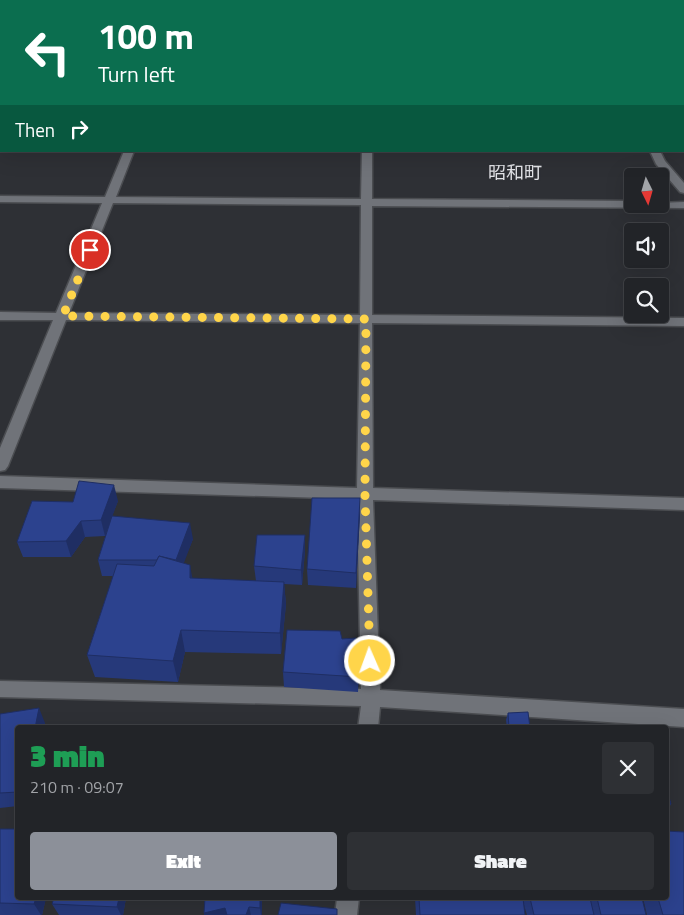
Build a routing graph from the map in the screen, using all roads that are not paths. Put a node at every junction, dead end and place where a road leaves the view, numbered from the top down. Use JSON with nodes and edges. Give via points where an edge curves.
{"nodes":[{"id":1,"x":129,"y":152,"type":"edge"},
{"id":2,"x":367,"y":152,"type":"edge"},
{"id":3,"x":655,"y":152,"type":"edge"},
{"id":4,"x":684,"y":190,"type":"edge"},
{"id":5,"x":0,"y":199,"type":"edge"},
{"id":6,"x":110,"y":200,"type":"junction"},
{"id":7,"x":367,"y":203,"type":"junction"},
{"id":8,"x":684,"y":205,"type":"edge"},
{"id":9,"x":0,"y":316,"type":"edge"},
{"id":10,"x":63,"y":316,"type":"junction"},
{"id":11,"x":366,"y":319,"type":"junction"},
{"id":12,"x":684,"y":322,"type":"edge"},
{"id":13,"x":0,"y":466,"type":"edge"},
{"id":14,"x":0,"y":482,"type":"edge"},
{"id":15,"x":365,"y":495,"type":"junction"},
{"id":16,"x":684,"y":504,"type":"edge"},
{"id":17,"x":0,"y":689,"type":"edge"},
{"id":18,"x":371,"y":698,"type":"junction"},
{"id":19,"x":684,"y":718,"type":"edge"},
{"id":20,"x":368,"y":725,"type":"edge"},
{"id":21,"x":348,"y":900,"type":"edge"},
{"id":22,"x":346,"y":915,"type":"edge"}],
"edges":[{"from":1,"to":6,"type":"street"},
{"from":2,"to":7,"type":"street"},
{"from":3,"to":4,"type":"street"},
{"from":5,"to":6,"type":"street"},
{"from":6,"to":7,"type":"street"},
{"from":6,"to":10,"type":"street"},
{"from":7,"to":8,"type":"street"},
{"from":7,"to":11,"type":"street"},
{"from":9,"to":10,"type":"street"},
{"from":10,"to":11,"type":"street"},
{"from":10,"to":13,"type":"street"},
{"from":11,"to":12,"type":"street"},
{"from":11,"to":15,"type":"street"},
{"from":14,"to":15,"type":"street"},
{"from":15,"to":16,"type":"street"},
{"from":15,"to":18,"type":"street"},
{"from":17,"to":18,"type":"street"},
{"from":18,"to":19,"type":"street"},
{"from":18,"to":20,"type":"street"},
{"from":21,"to":22,"type":"street"}]}
